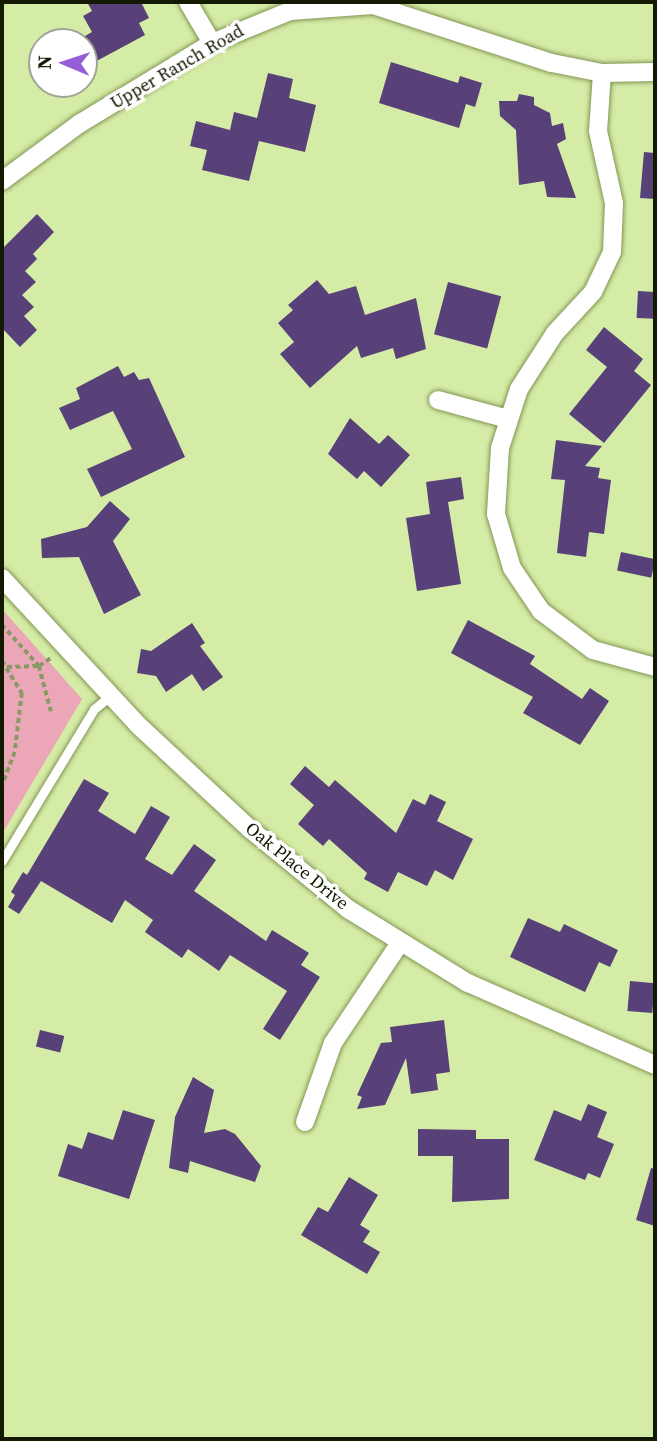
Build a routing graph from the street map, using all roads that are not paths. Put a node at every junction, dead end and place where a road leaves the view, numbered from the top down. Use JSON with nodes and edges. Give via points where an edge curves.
{"nodes":[{"id":1,"x":188,"y":2,"type":"edge"},
{"id":2,"x":212,"y":43,"type":"junction"},
{"id":3,"x":655,"y":72,"type":"edge"},
{"id":4,"x":602,"y":73,"type":"junction"},
{"id":5,"x":2,"y":181,"type":"edge"},
{"id":6,"x":438,"y":400,"type":"dead end"},
{"id":7,"x":508,"y":419,"type":"junction"},
{"id":8,"x":2,"y":578,"type":"edge"},
{"id":9,"x":655,"y":667,"type":"edge"},
{"id":10,"x":110,"y":696,"type":"junction"},
{"id":11,"x":2,"y":861,"type":"edge"},
{"id":12,"x":400,"y":943,"type":"junction"},
{"id":13,"x":655,"y":1065,"type":"edge"},
{"id":14,"x":305,"y":1122,"type":"dead end"}],
"edges":[{"from":1,"to":2,"type":"street"},
{"from":2,"to":4,"type":"street","name":"Upper Ranch Road","via":[[290,11],[373,5],[552,63]]},
{"from":2,"to":5,"type":"street","name":"Upper Ranch Road","via":[[79,124]]},
{"from":3,"to":4,"type":"street","name":"Upper Ranch Road"},
{"from":4,"to":7,"type":"street","via":[[598,131],[614,202],[612,252],[593,292],[534,362]]},
{"from":6,"to":7,"type":"street"},
{"from":7,"to":9,"type":"street","via":[[495,486],[496,514],[501,539],[525,590],[563,632],[593,650]]},
{"from":8,"to":10,"type":"street","name":"Oak Place Drive"},
{"from":10,"to":11,"type":"lane","via":[[94,709]]},
{"from":10,"to":12,"type":"street","name":"Oak Place Drive","via":[[299,871]]},
{"from":12,"to":13,"type":"street","name":"Oak Place Drive","via":[[533,1014]]},
{"from":12,"to":14,"type":"street","via":[[333,1043]]}]}
